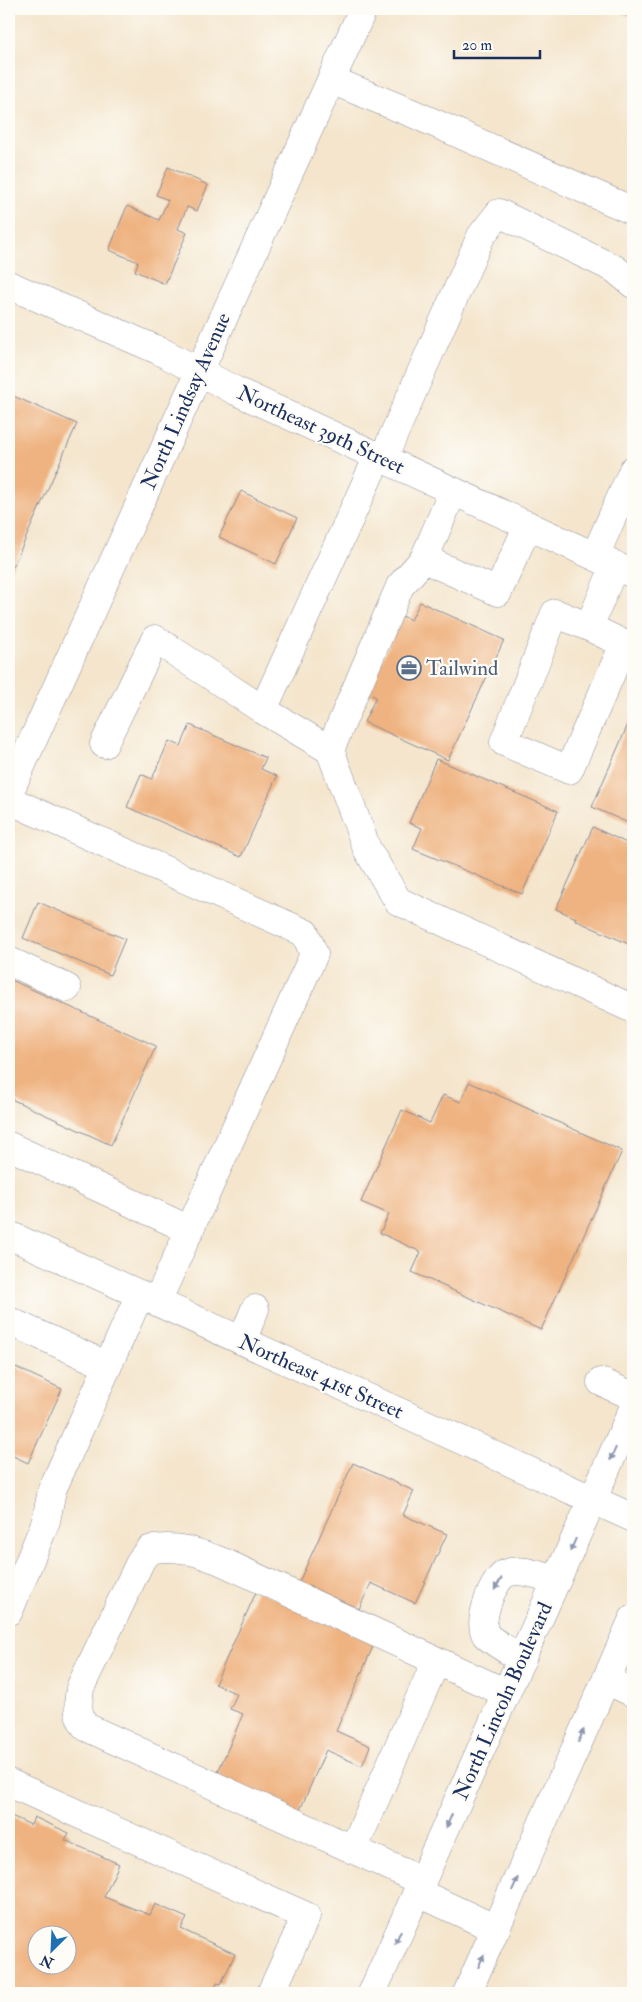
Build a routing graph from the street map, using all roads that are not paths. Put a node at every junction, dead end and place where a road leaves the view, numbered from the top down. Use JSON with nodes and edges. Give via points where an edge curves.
{"nodes":[{"id":1,"x":363,"y":9,"type":"edge"},
{"id":2,"x":331,"y":80,"type":"junction"},
{"id":3,"x":633,"y":211,"type":"edge"},
{"id":4,"x":633,"y":284,"type":"edge"},
{"id":5,"x":9,"y":285,"type":"edge"},
{"id":6,"x":200,"y":372,"type":"junction"},
{"id":7,"x":381,"y":458,"type":"junction"},
{"id":8,"x":633,"y":470,"type":"edge"},
{"id":9,"x":453,"y":491,"type":"junction"},
{"id":10,"x":627,"y":501,"type":"edge"},
{"id":11,"x":528,"y":525,"type":"junction"},
{"id":12,"x":424,"y":559,"type":"junction"},
{"id":13,"x":615,"y":565,"type":"edge"},
{"id":14,"x":589,"y":627,"type":"junction"},
{"id":15,"x":263,"y":710,"type":"junction"},
{"id":16,"x":104,"y":744,"type":"dead end"},
{"id":17,"x":330,"y":750,"type":"junction"},
{"id":18,"x":9,"y":793,"type":"edge"},
{"id":19,"x":9,"y":800,"type":"edge"},
{"id":20,"x":9,"y":961,"type":"edge"},
{"id":21,"x":67,"y":988,"type":"dead end"},
{"id":22,"x":633,"y":1009,"type":"edge"},
{"id":23,"x":9,"y":1146,"type":"edge"},
{"id":24,"x":190,"y":1230,"type":"junction"},
{"id":25,"x":9,"y":1235,"type":"edge"},
{"id":26,"x":149,"y":1298,"type":"junction"},
{"id":27,"x":255,"y":1309,"type":"dead end"},
{"id":28,"x":9,"y":1321,"type":"edge"},
{"id":29,"x":242,"y":1341,"type":"junction"},
{"id":30,"x":108,"y":1366,"type":"junction"},
{"id":31,"x":601,"y":1382,"type":"dead end"},
{"id":32,"x":633,"y":1396,"type":"edge"},
{"id":33,"x":633,"y":1409,"type":"edge"},
{"id":34,"x":593,"y":1500,"type":"junction"},
{"id":35,"x":633,"y":1518,"type":"edge"},
{"id":36,"x":557,"y":1580,"type":"junction"},
{"id":37,"x":9,"y":1611,"type":"edge"},
{"id":38,"x":633,"y":1619,"type":"edge"},
{"id":39,"x":522,"y":1659,"type":"junction"},
{"id":40,"x":436,"y":1661,"type":"junction"},
{"id":41,"x":606,"y":1680,"type":"junction"},
{"id":42,"x":633,"y":1692,"type":"edge"},
{"id":43,"x":506,"y":1693,"type":"junction"},
{"id":44,"x":9,"y":1782,"type":"edge"},
{"id":45,"x":353,"y":1850,"type":"junction"},
{"id":46,"x":420,"y":1887,"type":"junction"},
{"id":47,"x":496,"y":1929,"type":"junction"},
{"id":48,"x":271,"y":1993,"type":"edge"},
{"id":49,"x":372,"y":1993,"type":"edge"},
{"id":50,"x":467,"y":1993,"type":"edge"}],
"edges":[{"from":1,"to":2,"type":"street","name":"North Lindsay Avenue"},
{"from":2,"to":3,"type":"street"},
{"from":2,"to":6,"type":"street","name":"North Lindsay Avenue"},
{"from":4,"to":7,"type":"street","via":[[615,269],[498,213],[481,236]]},
{"from":5,"to":6,"type":"street","name":"Northeast 39th Street"},
{"from":6,"to":7,"type":"street","name":"Northeast 39th Street"},
{"from":6,"to":18,"type":"street","name":"North Lindsay Avenue"},
{"from":7,"to":9,"type":"street","name":"Northeast 39th Street"},
{"from":7,"to":15,"type":"street"},
{"from":8,"to":10,"type":"street"},
{"from":9,"to":11,"type":"street","name":"Northeast 39th Street"},
{"from":9,"to":12,"type":"street"},
{"from":10,"to":13,"type":"street"},
{"from":11,"to":12,"type":"street","via":[[498,592]]},
{"from":11,"to":13,"type":"street","name":"Northeast 39th Street"},
{"from":12,"to":17,"type":"street","via":[[400,586]]},
{"from":13,"to":14,"type":"street"},
{"from":14,"to":14,"type":"street","via":[[555,612],[504,742],[569,770],[624,644]]},
{"from":15,"to":16,"type":"street","via":[[155,639]]},
{"from":15,"to":17,"type":"street"},
{"from":17,"to":22,"type":"street","via":[[367,849],[398,901]]},
{"from":19,"to":24,"type":"street","via":[[305,933],[314,954]]},
{"from":20,"to":21,"type":"street"},
{"from":23,"to":24,"type":"street"},
{"from":24,"to":26,"type":"street"},
{"from":25,"to":26,"type":"street","name":"Northeast 41st Street"},
{"from":26,"to":29,"type":"street","name":"Northeast 41st Street"},
{"from":26,"to":30,"type":"street"},
{"from":27,"to":29,"type":"street"},
{"from":28,"to":30,"type":"street"},
{"from":29,"to":34,"type":"street","name":"Northeast 41st Street"},
{"from":30,"to":37,"type":"street","via":[[52,1490],[46,1521]]},
{"from":31,"to":32,"type":"street"},
{"from":33,"to":34,"type":"street","name":"North Lincoln Boulevard","one_way":true},
{"from":34,"to":35,"type":"street","name":"Northeast 41st Street"},
{"from":34,"to":36,"type":"street","name":"North Lincoln Boulevard","one_way":true},
{"from":36,"to":39,"type":"street","name":"North Lincoln Boulevard"},
{"from":36,"to":39,"type":"street","one_way":true,"via":[[519,1571],[507,1573],[499,1579],[483,1614],[482,1624],[487,1635]]},
{"from":38,"to":41,"type":"street"},
{"from":39,"to":43,"type":"street","name":"North Lincoln Boulevard"},
{"from":40,"to":43,"type":"street"},
{"from":40,"to":45,"type":"street"},
{"from":40,"to":45,"type":"street","via":[[223,1562],[186,1548],[166,1546],[149,1550],[141,1560],[80,1688],[77,1706],[86,1727]]},
{"from":41,"to":42,"type":"street"},
{"from":47,"to":41,"type":"street","one_way":true},
{"from":43,"to":46,"type":"street","name":"North Lincoln Boulevard","one_way":true},
{"from":44,"to":48,"type":"street","via":[[306,1916]]},
{"from":45,"to":46,"type":"street"},
{"from":46,"to":47,"type":"street"},
{"from":46,"to":49,"type":"street","name":"North Lincoln Boulevard","one_way":true},
{"from":50,"to":47,"type":"street","one_way":true}]}
